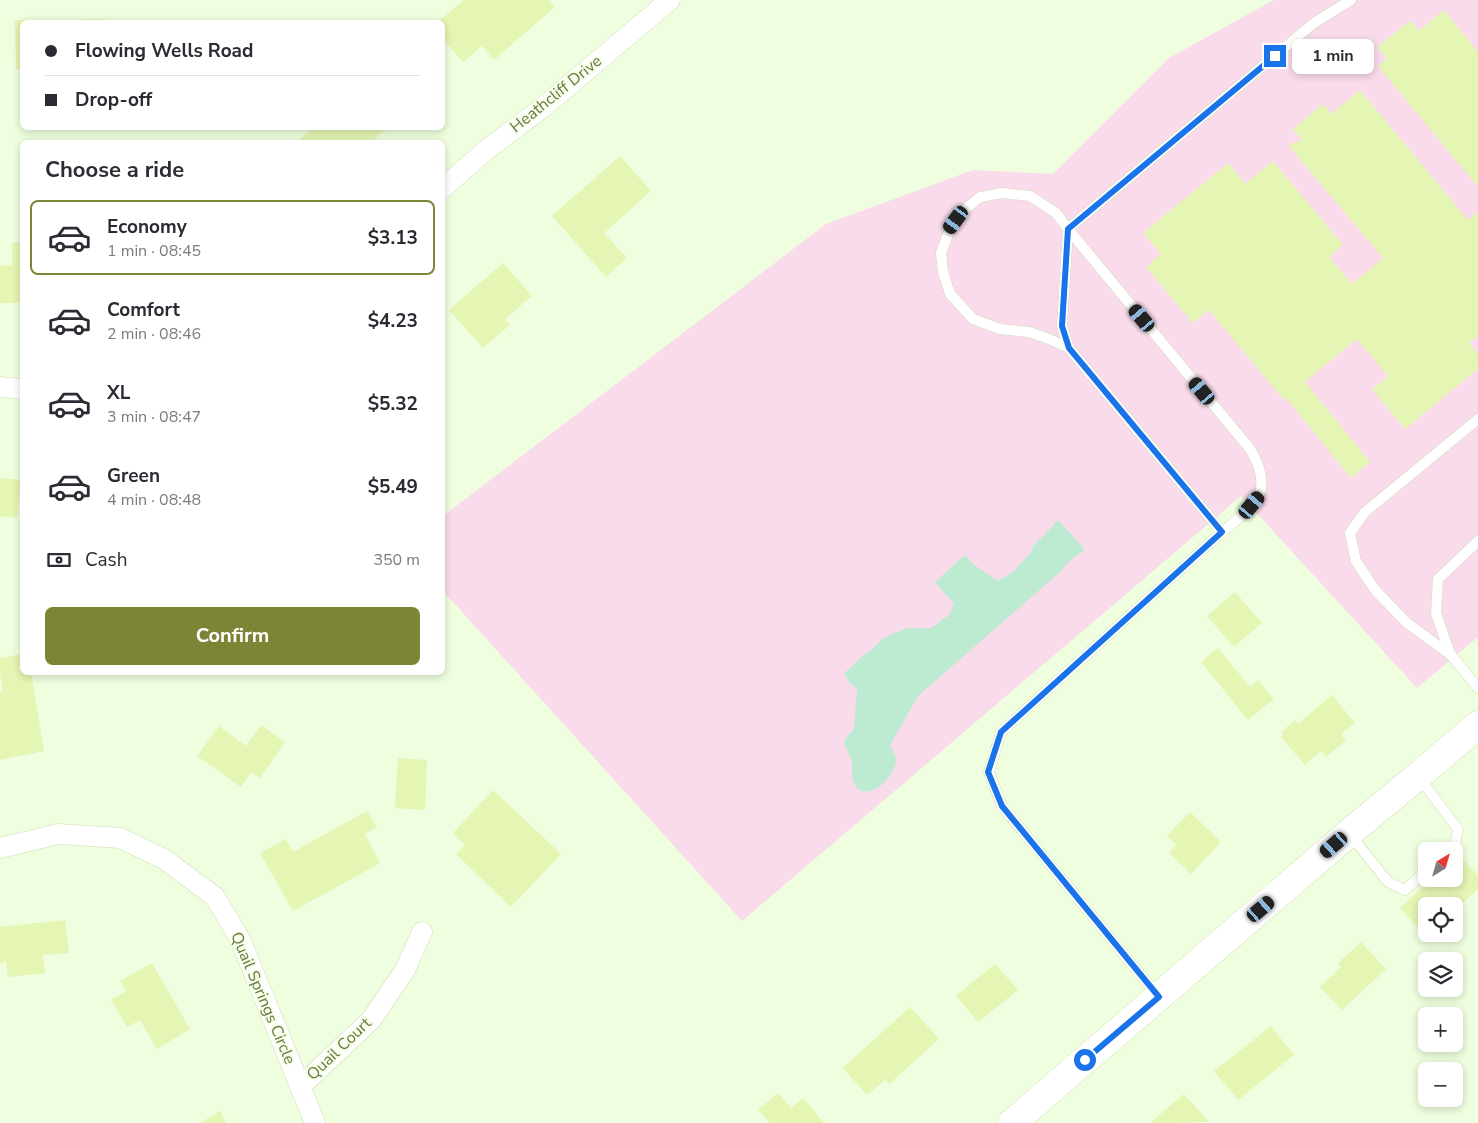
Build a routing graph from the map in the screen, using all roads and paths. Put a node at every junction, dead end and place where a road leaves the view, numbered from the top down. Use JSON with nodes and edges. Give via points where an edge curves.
{"nodes":[{"id":1,"x":670,"y":0,"type":"edge"},
{"id":2,"x":1351,"y":0,"type":"edge"},
{"id":3,"x":445,"y":186,"type":"edge"},
{"id":4,"x":1068,"y":229,"type":"junction"},
{"id":5,"x":1069,"y":348,"type":"junction"},
{"id":6,"x":0,"y":387,"type":"edge"},
{"id":7,"x":20,"y":389,"type":"edge"},
{"id":8,"x":1478,"y":418,"type":"edge"},
{"id":9,"x":1222,"y":532,"type":"junction"},
{"id":10,"x":1478,"y":540,"type":"edge"},
{"id":11,"x":1451,"y":655,"type":"junction"},
{"id":12,"x":1478,"y":688,"type":"edge"},
{"id":13,"x":1478,"y":725,"type":"edge"},
{"id":14,"x":1418,"y":776,"type":"junction"},
{"id":15,"x":1349,"y":833,"type":"junction"},
{"id":16,"x":1456,"y":842,"type":"edge"},
{"id":17,"x":0,"y":848,"type":"edge"},
{"id":18,"x":1418,"y":878,"type":"edge"},
{"id":19,"x":422,"y":932,"type":"dead end"},
{"id":20,"x":1159,"y":997,"type":"junction"},
{"id":21,"x":300,"y":1086,"type":"junction"},
{"id":22,"x":315,"y":1123,"type":"edge"},
{"id":23,"x":1012,"y":1123,"type":"edge"}],
"edges":[{"from":1,"to":3,"type":"street","name":"Heathcliff Drive"},
{"from":2,"to":4,"type":"lane","via":[[1314,23]]},
{"from":4,"to":5,"type":"lane","via":[[1062,326]]},
{"from":4,"to":5,"type":"lane","via":[[1056,213],[1030,196],[995,194],[980,197],[963,210],[950,229],[941,253],[950,294],[973,319],[1000,329],[1029,332]]},
{"from":4,"to":9,"type":"lane","via":[[1258,461],[1262,479],[1258,497]]},
{"from":5,"to":9,"type":"lane"},
{"from":6,"to":7,"type":"street"},
{"from":8,"to":11,"type":"lane","via":[[1365,512],[1350,533],[1356,560],[1375,590],[1407,623]]},
{"from":9,"to":20,"type":"lane","via":[[1001,732],[988,772],[1002,806]]},
{"from":10,"to":11,"type":"lane","via":[[1438,579],[1436,614]]},
{"from":11,"to":12,"type":"lane"},
{"from":13,"to":14,"type":"main road"},
{"from":14,"to":15,"type":"main road"},
{"from":14,"to":16,"type":"lane","via":[[1458,829]]},
{"from":15,"to":18,"type":"lane","via":[[1388,882],[1405,890]]},
{"from":15,"to":20,"type":"main road"},
{"from":17,"to":21,"type":"street","name":"Quail Springs Circle","via":[[58,834],[120,838],[164,859],[215,897],[240,939]]},
{"from":19,"to":21,"type":"street","name":"Quail Court","via":[[405,970],[371,1020]]},
{"from":20,"to":23,"type":"main road"},
{"from":21,"to":22,"type":"street","name":"Quail Springs Circle"}]}
